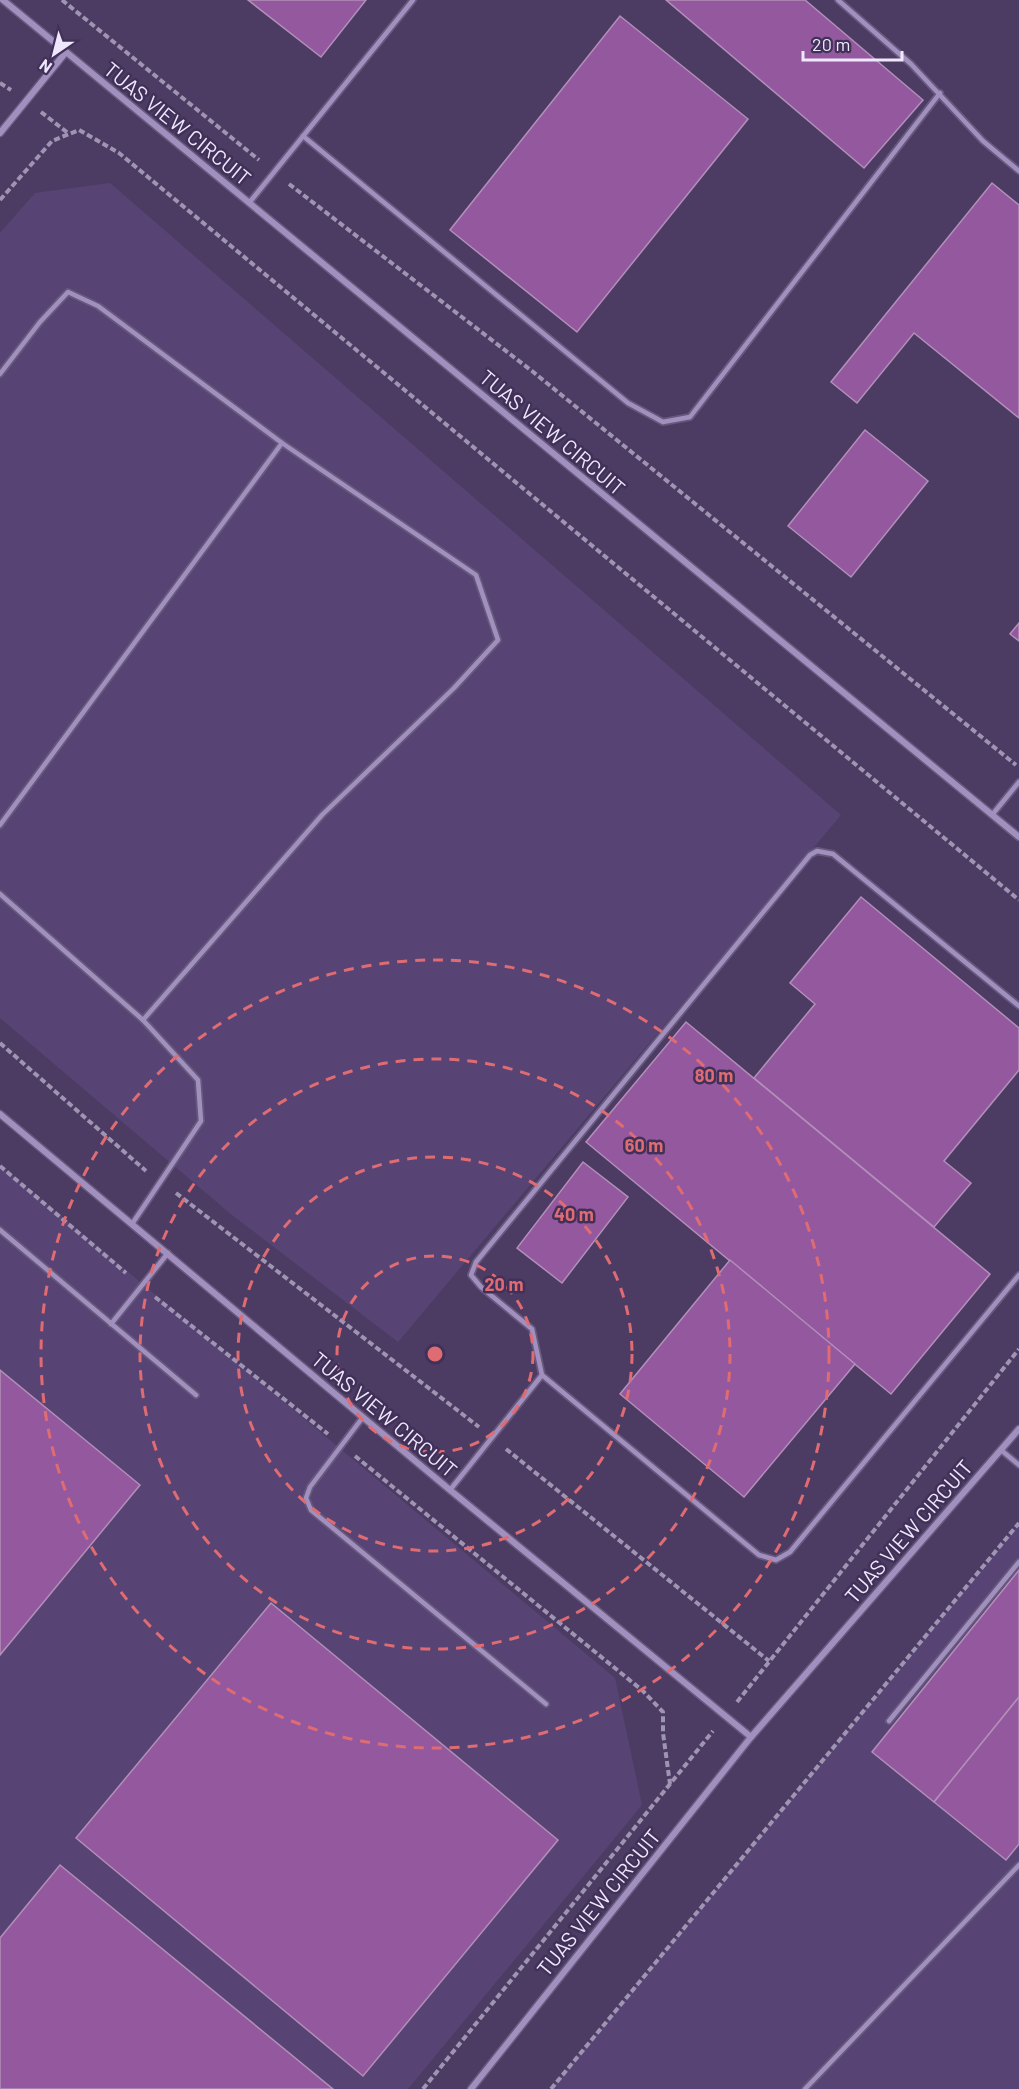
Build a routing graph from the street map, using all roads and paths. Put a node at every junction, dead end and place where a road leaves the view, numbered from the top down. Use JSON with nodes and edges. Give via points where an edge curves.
{"nodes":[{"id":1,"x":3,"y":0,"type":"edge"},
{"id":2,"x":62,"y":0,"type":"edge"},
{"id":3,"x":413,"y":0,"type":"edge"},
{"id":4,"x":838,"y":0,"type":"edge"},
{"id":5,"x":66,"y":52,"type":"junction"},
{"id":6,"x":940,"y":93,"type":"junction"},
{"id":7,"x":0,"y":133,"type":"edge"},
{"id":8,"x":303,"y":136,"type":"junction"},
{"id":9,"x":1019,"y":171,"type":"edge"},
{"id":10,"x":273,"y":172,"type":"junction"},
{"id":11,"x":0,"y":200,"type":"edge"},
{"id":12,"x":249,"y":203,"type":"junction"},
{"id":13,"x":0,"y":374,"type":"edge"},
{"id":14,"x":282,"y":443,"type":"junction"},
{"id":15,"x":1019,"y":768,"type":"edge"},
{"id":16,"x":1019,"y":782,"type":"edge"},
{"id":17,"x":992,"y":815,"type":"junction"},
{"id":18,"x":0,"y":825,"type":"edge"},
{"id":19,"x":1019,"y":837,"type":"edge"},
{"id":20,"x":0,"y":894,"type":"edge"},
{"id":21,"x":1019,"y":900,"type":"edge"},
{"id":22,"x":1019,"y":1006,"type":"edge"},
{"id":23,"x":143,"y":1020,"type":"junction"},
{"id":24,"x":0,"y":1043,"type":"edge"},
{"id":25,"x":0,"y":1114,"type":"edge"},
{"id":26,"x":0,"y":1166,"type":"edge"},
{"id":27,"x":160,"y":1181,"type":"junction"},
{"id":28,"x":132,"y":1224,"type":"junction"},
{"id":29,"x":0,"y":1230,"type":"edge"},
{"id":30,"x":168,"y":1253,"type":"junction"},
{"id":31,"x":1019,"y":1275,"type":"edge"},
{"id":32,"x":142,"y":1286,"type":"junction"},
{"id":33,"x":111,"y":1324,"type":"junction"},
{"id":34,"x":542,"y":1375,"type":"junction"},
{"id":35,"x":196,"y":1395,"type":"dead end"},
{"id":36,"x":363,"y":1418,"type":"junction"},
{"id":37,"x":1019,"y":1429,"type":"edge"},
{"id":38,"x":492,"y":1437,"type":"junction"},
{"id":39,"x":342,"y":1445,"type":"junction"},
{"id":40,"x":1001,"y":1450,"type":"junction"},
{"id":41,"x":1019,"y":1465,"type":"edge"},
{"id":42,"x":450,"y":1490,"type":"junction"},
{"id":43,"x":1019,"y":1523,"type":"edge"},
{"id":44,"x":1019,"y":1562,"type":"edge"},
{"id":45,"x":769,"y":1661,"type":"dead end"},
{"id":46,"x":546,"y":1704,"type":"dead end"},
{"id":47,"x":889,"y":1721,"type":"dead end"},
{"id":48,"x":751,"y":1737,"type":"junction"},
{"id":49,"x":670,"y":1784,"type":"dead end"},
{"id":50,"x":1019,"y":1865,"type":"edge"},
{"id":51,"x":471,"y":2089,"type":"edge"},
{"id":52,"x":551,"y":2089,"type":"edge"},
{"id":53,"x":805,"y":2089,"type":"edge"}],
"edges":[{"from":1,"to":5,"type":"street","name":"TUAS VIEW CIRCUIT"},
{"from":2,"to":10,"type":"path"},
{"from":3,"to":8,"type":"lane"},
{"from":4,"to":6,"type":"lane"},
{"from":5,"to":7,"type":"street"},
{"from":5,"to":12,"type":"street","name":"TUAS VIEW CIRCUIT"},
{"from":6,"to":8,"type":"lane","via":[[690,417],[663,422],[628,403]]},
{"from":6,"to":9,"type":"lane","via":[[983,141]]},
{"from":8,"to":10,"type":"lane"},
{"from":10,"to":12,"type":"lane"},
{"from":10,"to":15,"type":"path","via":[[532,371]]},
{"from":11,"to":21,"type":"path","via":[[52,141],[79,130],[119,153]]},
{"from":12,"to":17,"type":"street","name":"TUAS VIEW CIRCUIT"},
{"from":13,"to":14,"type":"lane","via":[[68,292],[98,306]]},
{"from":14,"to":18,"type":"lane"},
{"from":14,"to":23,"type":"lane","via":[[476,575],[498,640],[454,688],[322,815]]},
{"from":16,"to":17,"type":"lane"},
{"from":17,"to":19,"type":"street","name":"TUAS VIEW CIRCUIT"},
{"from":20,"to":23,"type":"lane"},
{"from":22,"to":34,"type":"lane","via":[[833,854],[817,851],[810,855],[472,1270],[474,1281],[532,1329]]},
{"from":23,"to":27,"type":"lane","via":[[198,1080],[201,1121]]},
{"from":24,"to":27,"type":"path"},
{"from":25,"to":28,"type":"street","name":"TUAS VIEW CIRCUIT"},
{"from":26,"to":32,"type":"path"},
{"from":27,"to":28,"type":"lane"},
{"from":27,"to":38,"type":"path"},
{"from":28,"to":30,"type":"street","name":"TUAS VIEW CIRCUIT"},
{"from":29,"to":33,"type":"lane"},
{"from":30,"to":32,"type":"lane"},
{"from":30,"to":36,"type":"street","name":"TUAS VIEW CIRCUIT"},
{"from":31,"to":34,"type":"lane","via":[[783,1558],[759,1555]]},
{"from":32,"to":33,"type":"lane"},
{"from":32,"to":39,"type":"path"},
{"from":33,"to":35,"type":"lane"},
{"from":34,"to":38,"type":"lane"},
{"from":36,"to":39,"type":"lane"},
{"from":36,"to":42,"type":"street","name":"TUAS VIEW CIRCUIT"},
{"from":37,"to":40,"type":"street","name":"TUAS VIEW CIRCUIT"},
{"from":38,"to":42,"type":"lane"},
{"from":38,"to":45,"type":"path"},
{"from":39,"to":46,"type":"lane","via":[[310,1487],[306,1498],[311,1510]]},
{"from":39,"to":49,"type":"path","via":[[643,1691],[663,1712]]},
{"from":40,"to":41,"type":"lane"},
{"from":40,"to":48,"type":"street","name":"TUAS VIEW CIRCUIT"},
{"from":42,"to":48,"type":"street","name":"TUAS VIEW CIRCUIT"},
{"from":43,"to":52,"type":"path"},
{"from":44,"to":47,"type":"lane"},
{"from":48,"to":51,"type":"street","name":"TUAS VIEW CIRCUIT"},
{"from":50,"to":53,"type":"lane"}]}
